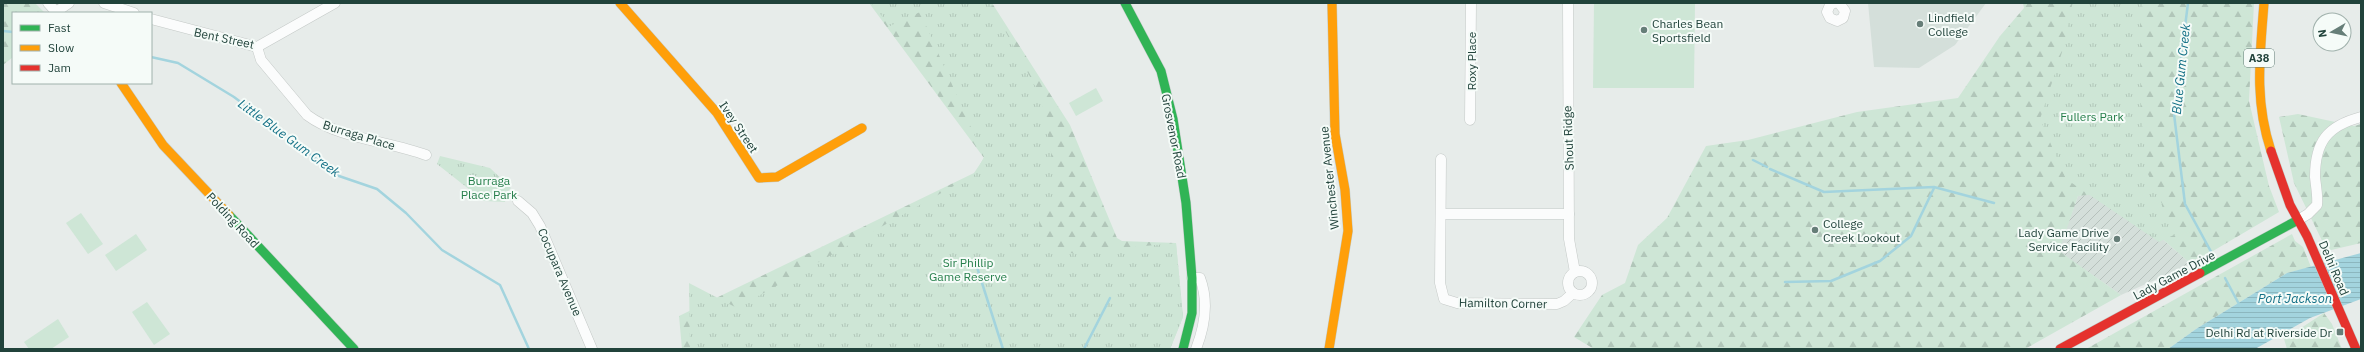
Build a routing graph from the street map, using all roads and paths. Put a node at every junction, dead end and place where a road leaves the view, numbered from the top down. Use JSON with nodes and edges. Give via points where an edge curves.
{"nodes":[{"id":1,"x":48,"y":3,"type":"edge"},
{"id":2,"x":69,"y":3,"type":"edge"},
{"id":3,"x":104,"y":3,"type":"edge"},
{"id":4,"x":335,"y":3,"type":"edge"},
{"id":5,"x":620,"y":3,"type":"edge"},
{"id":6,"x":1125,"y":3,"type":"edge"},
{"id":7,"x":1332,"y":3,"type":"edge"},
{"id":8,"x":1471,"y":3,"type":"edge"},
{"id":9,"x":1568,"y":3,"type":"edge"},
{"id":10,"x":1834,"y":3,"type":"edge"},
{"id":11,"x":1839,"y":3,"type":"edge"},
{"id":12,"x":2264,"y":3,"type":"edge"},
{"id":13,"x":57,"y":12,"type":"edge"},
{"id":14,"x":131,"y":12,"type":"edge"},
{"id":15,"x":152,"y":19,"type":"edge"},
{"id":16,"x":257,"y":47,"type":"junction"},
{"id":17,"x":121,"y":84,"type":"edge"},
{"id":18,"x":2361,"y":117,"type":"edge"},
{"id":19,"x":1470,"y":120,"type":"dead end"},
{"id":20,"x":862,"y":128,"type":"dead end"},
{"id":21,"x":426,"y":155,"type":"dead end"},
{"id":22,"x":1441,"y":158,"type":"dead end"},
{"id":23,"x":518,"y":201,"type":"dead end"},
{"id":24,"x":1441,"y":214,"type":"junction"},
{"id":25,"x":1569,"y":214,"type":"junction"},
{"id":26,"x":2298,"y":220,"type":"junction"},
{"id":27,"x":1574,"y":272,"type":"junction"},
{"id":28,"x":1192,"y":278,"type":"junction"},
{"id":29,"x":1573,"y":293,"type":"junction"},
{"id":30,"x":354,"y":349,"type":"edge"},
{"id":31,"x":592,"y":349,"type":"edge"},
{"id":32,"x":1182,"y":349,"type":"edge"},
{"id":33,"x":1196,"y":349,"type":"edge"},
{"id":34,"x":1329,"y":349,"type":"edge"},
{"id":35,"x":2060,"y":349,"type":"edge"},
{"id":36,"x":2356,"y":349,"type":"edge"}],
"edges":[{"from":1,"to":13,"type":"street"},
{"from":2,"to":13,"type":"street"},
{"from":3,"to":14,"type":"street"},
{"from":4,"to":16,"type":"street","name":"Bent Street"},
{"from":5,"to":20,"type":"street","name":"Ivey Street","via":[[717,113],[759,178],[770,179],[781,175]]},
{"from":6,"to":28,"type":"street","name":"Grosvenor Road","via":[[1161,71],[1173,119],[1186,204]]},
{"from":7,"to":34,"type":"street","name":"Winchester Avenue","via":[[1335,134],[1345,190],[1348,231]]},
{"from":8,"to":19,"type":"street","name":"Roxy Place"},
{"from":9,"to":25,"type":"street","name":"Shout Ridge"},
{"from":10,"to":11,"type":"street","via":[[1827,12],[1830,18],[1837,21],[1845,15],[1844,8]]},
{"from":12,"to":26,"type":"street","number":"A38","via":[[2258,84],[2261,112],[2274,161]]},
{"from":15,"to":16,"type":"street","name":"Bent Street"},
{"from":16,"to":21,"type":"street","name":"Burraga Place","via":[[265,66],[314,120],[333,129]]},
{"from":17,"to":30,"type":"street","name":"Polding Road","via":[[163,145]]},
{"from":18,"to":26,"type":"street","via":[[2335,126],[2324,136],[2315,176],[2317,205]]},
{"from":22,"to":24,"type":"street","name":"Hamilton Corner"},
{"from":23,"to":31,"type":"street","name":"Cocupara Avenue","via":[[532,213],[540,226]]},
{"from":24,"to":25,"type":"street"},
{"from":24,"to":29,"type":"street","name":"Hamilton Corner","via":[[1441,289],[1448,302],[1557,304]]},
{"from":25,"to":27,"type":"street","name":"Shout Ridge","via":[[1570,251]]},
{"from":26,"to":35,"type":"street","name":"Lady Game Drive"},
{"from":26,"to":36,"type":"street","name":"Delhi Road","number":"A38"},
{"from":27,"to":29,"type":"street","via":[[1568,283]]},
{"from":27,"to":29,"type":"street","via":[[1588,274],[1591,285],[1584,294]]},
{"from":28,"to":32,"type":"street","name":"Grosvenor Road","via":[[1192,313]]},
{"from":28,"to":33,"type":"street","via":[[1200,278],[1204,288],[1204,329]]}]}
